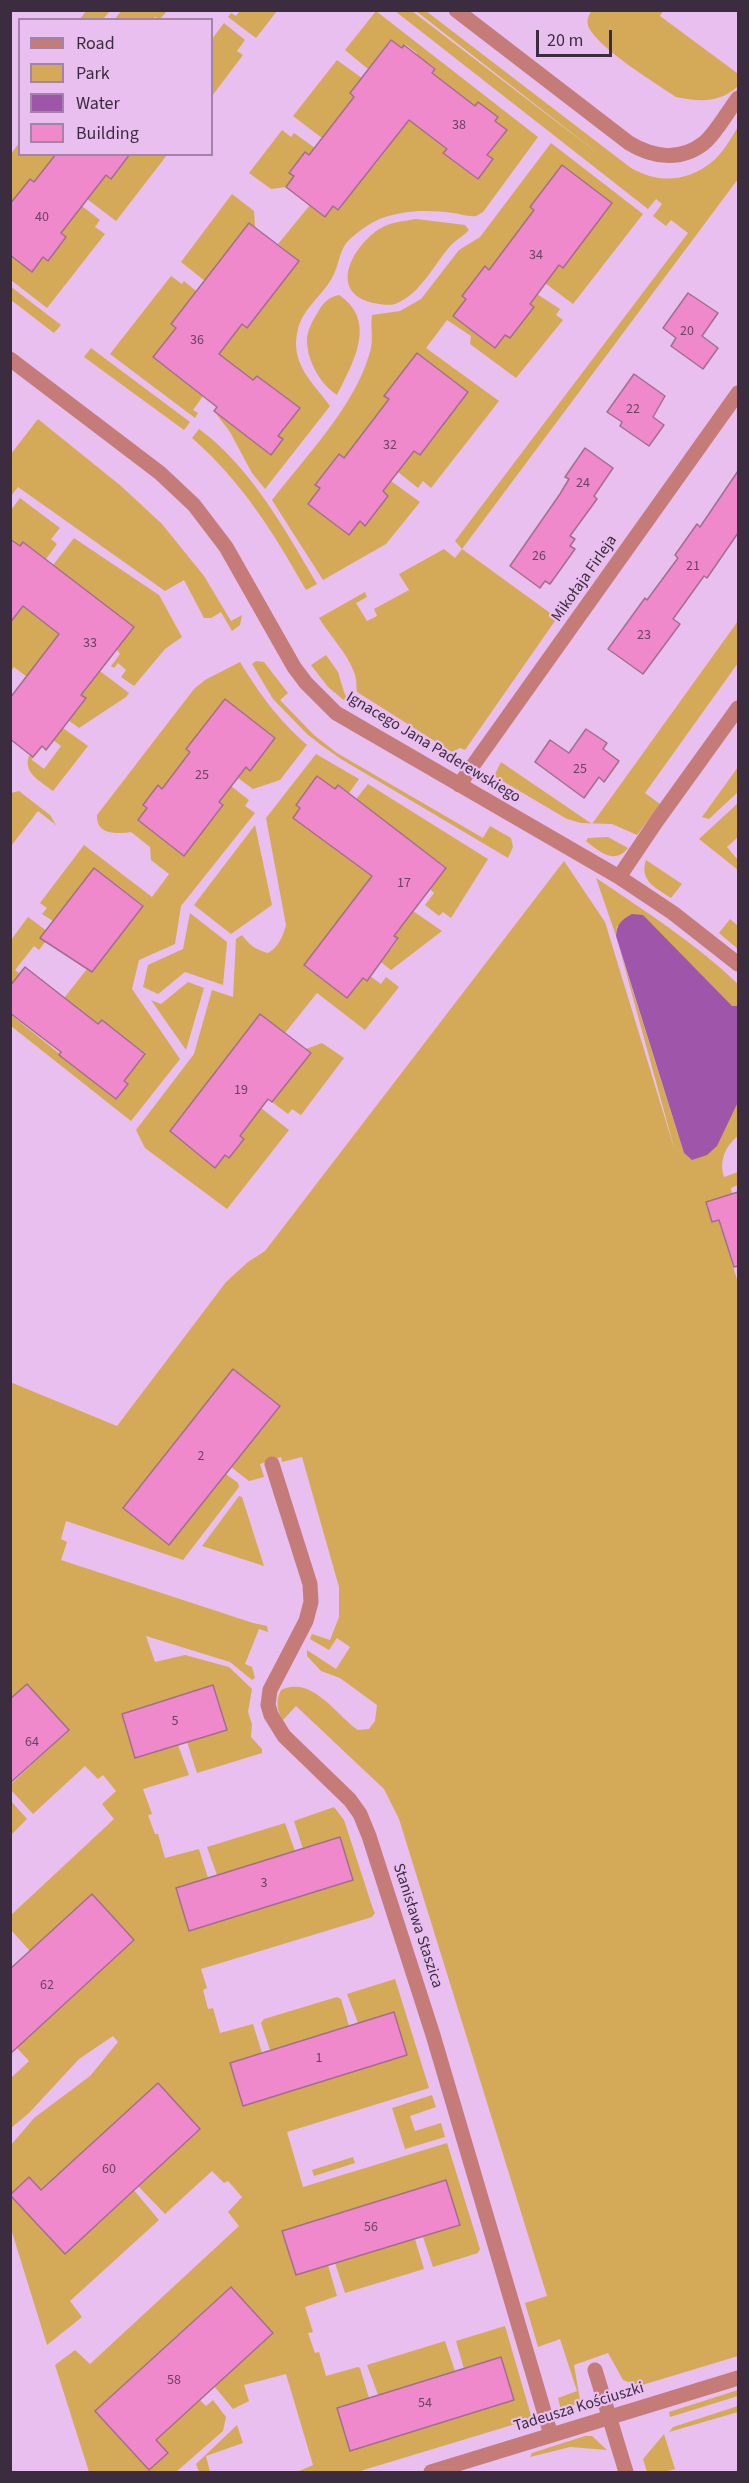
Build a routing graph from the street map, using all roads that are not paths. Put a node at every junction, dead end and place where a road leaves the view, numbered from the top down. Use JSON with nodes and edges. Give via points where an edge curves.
{"nodes":[{"id":1,"x":456,"y":10,"type":"edge"},
{"id":2,"x":738,"y":98,"type":"edge"},
{"id":3,"x":10,"y":359,"type":"edge"},
{"id":4,"x":738,"y":393,"type":"edge"},
{"id":5,"x":738,"y":708,"type":"edge"},
{"id":6,"x":459,"y":785,"type":"junction"},
{"id":7,"x":619,"y":877,"type":"junction"},
{"id":8,"x":738,"y":964,"type":"edge"},
{"id":9,"x":272,"y":1464,"type":"dead end"},
{"id":10,"x":595,"y":2370,"type":"dead end"},
{"id":11,"x":738,"y":2378,"type":"edge"},
{"id":12,"x":609,"y":2418,"type":"junction"},
{"id":13,"x":551,"y":2435,"type":"junction"},
{"id":14,"x":431,"y":2472,"type":"edge"},
{"id":15,"x":626,"y":2472,"type":"edge"}],
"edges":[{"from":1,"to":2,"type":"street","via":[[629,143],[656,156],[671,156],[704,143]]},
{"from":3,"to":6,"type":"street","name":"Ignacego Jana Paderewskiego","via":[[160,473],[194,505],[226,547],[294,667],[319,697],[355,725]]},
{"from":4,"to":6,"type":"street","name":"Mikołaja Firleja"},
{"from":5,"to":7,"type":"street"},
{"from":6,"to":7,"type":"street","name":"Ignacego Jana Paderewskiego"},
{"from":7,"to":8,"type":"street","name":"Ignacego Jana Paderewskiego"},
{"from":9,"to":13,"type":"street","name":"Stanisława Staszica","via":[[310,1584],[311,1602],[306,1621],[273,1681],[268,1705],[284,1736],[350,1800],[369,1836],[433,2035]]},
{"from":10,"to":12,"type":"street"},
{"from":11,"to":12,"type":"street","name":"Tadeusza Kościuszki"},
{"from":12,"to":13,"type":"street","name":"Tadeusza Kościuszki"},
{"from":12,"to":15,"type":"street"},
{"from":13,"to":14,"type":"street","name":"Tadeusza Kościuszki"}]}
